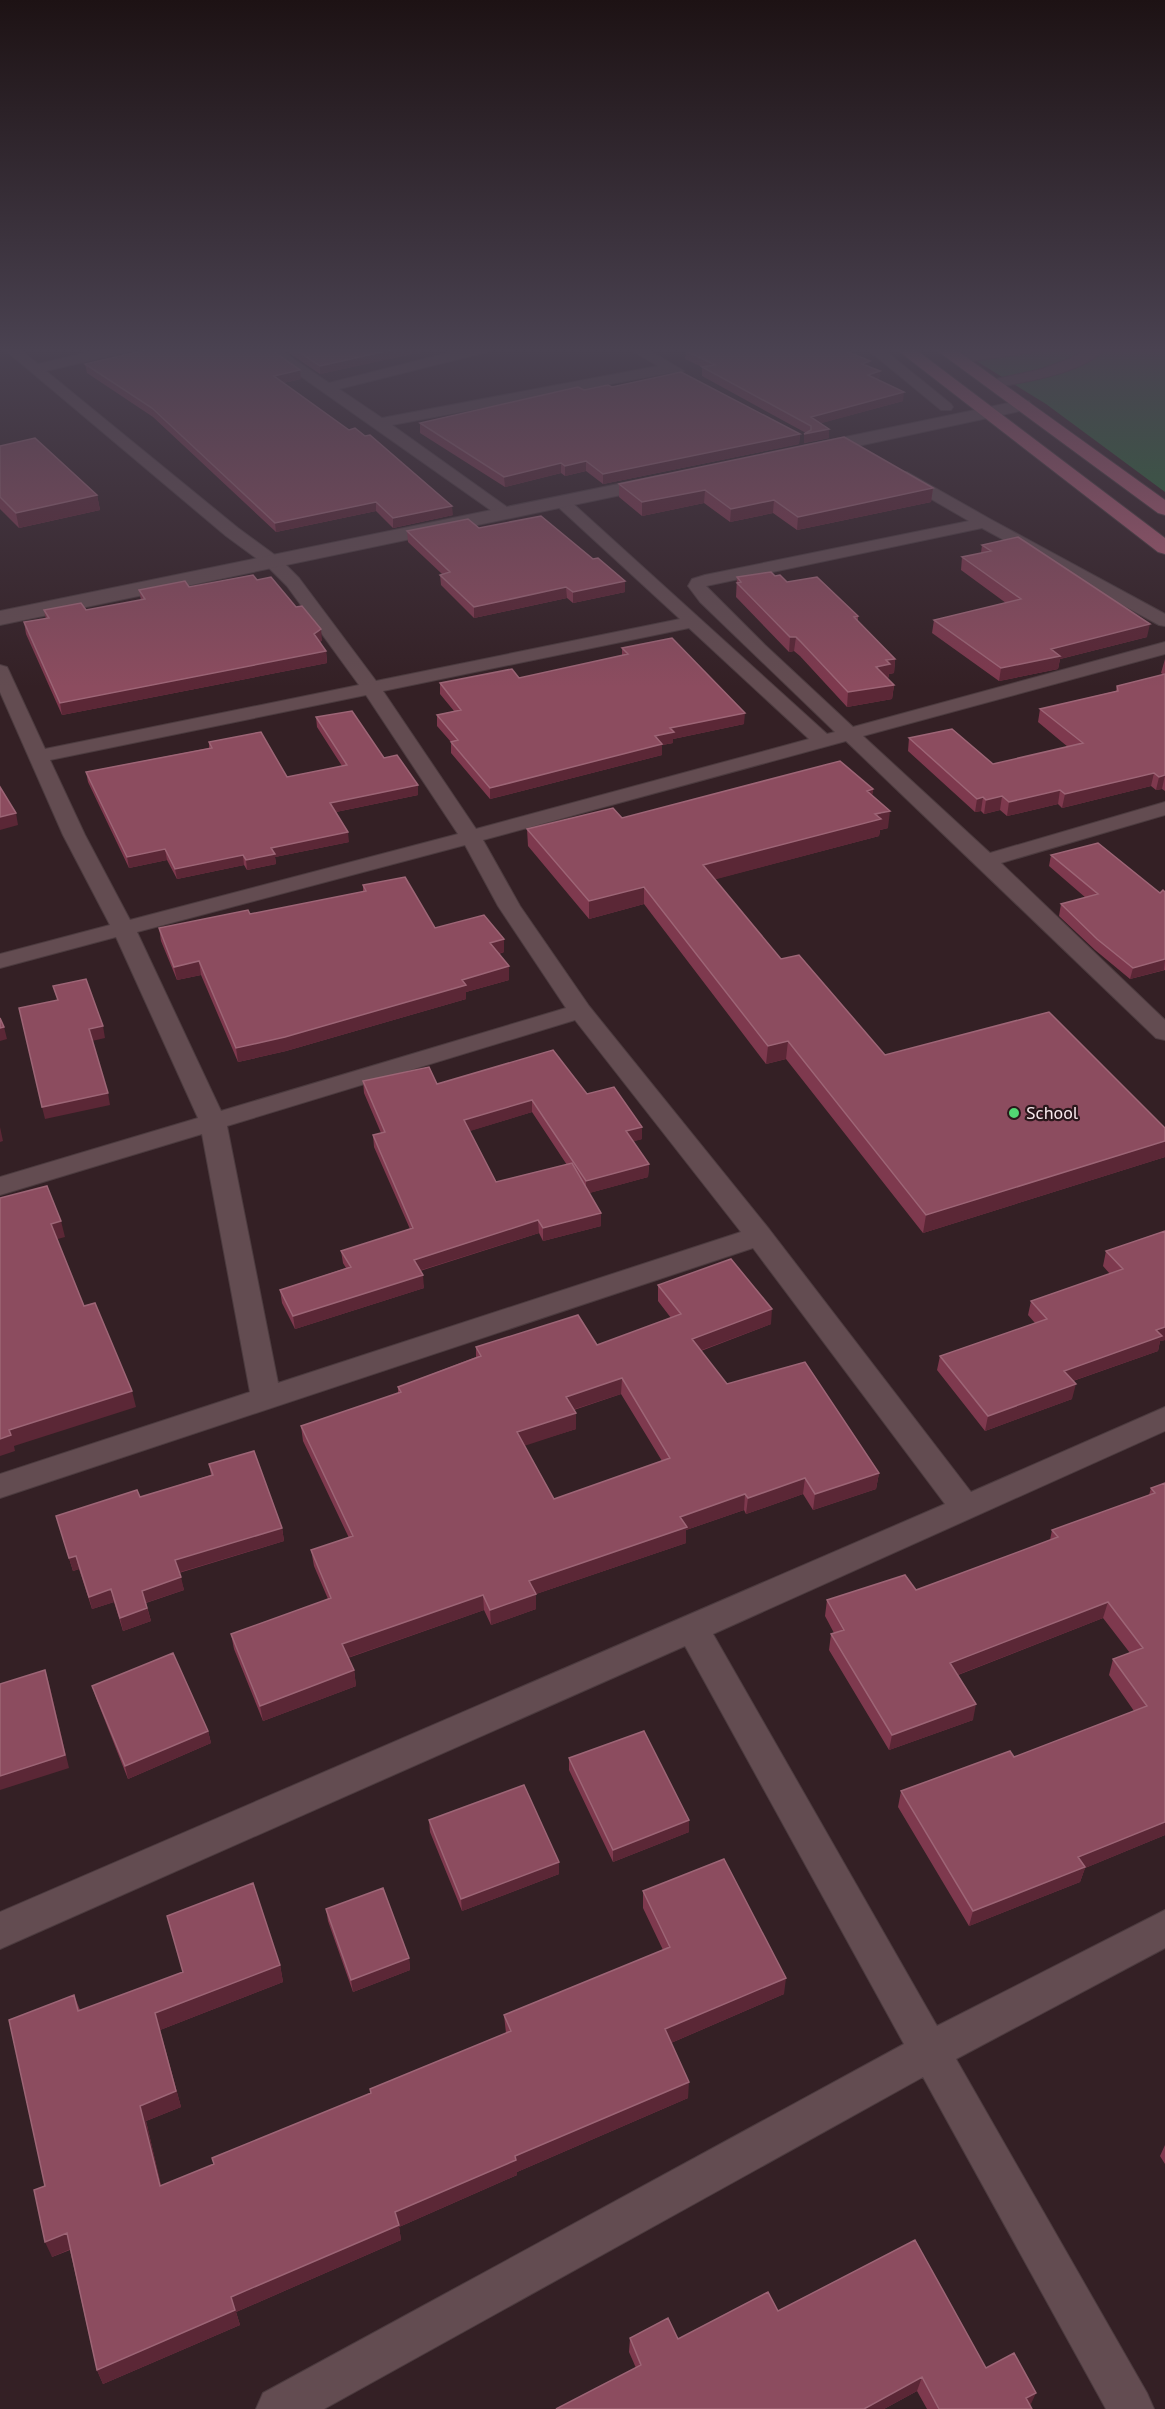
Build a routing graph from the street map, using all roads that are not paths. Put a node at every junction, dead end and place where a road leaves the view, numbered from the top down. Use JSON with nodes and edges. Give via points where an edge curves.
{"nodes":[{"id":1,"x":149,"y":461,"type":"edge"},
{"id":2,"x":434,"y":461,"type":"edge"},
{"id":3,"x":1053,"y":461,"type":"edge"},
{"id":4,"x":1100,"y":461,"type":"edge"},
{"id":5,"x":885,"y":466,"type":"edge"},
{"id":6,"x":489,"y":500,"type":"junction"},
{"id":7,"x":562,"y":502,"type":"junction"},
{"id":8,"x":1165,"y":509,"type":"edge"},
{"id":9,"x":505,"y":513,"type":"junction"},
{"id":10,"x":984,"y":523,"type":"junction"},
{"id":11,"x":1165,"y":548,"type":"edge"},
{"id":12,"x":264,"y":555,"type":"junction"},
{"id":13,"x":0,"y":600,"type":"edge"},
{"id":14,"x":1162,"y":617,"type":"edge"},
{"id":15,"x":0,"y":618,"type":"edge"},
{"id":16,"x":694,"y":622,"type":"junction"},
{"id":17,"x":1165,"y":648,"type":"edge"},
{"id":18,"x":0,"y":670,"type":"edge"},
{"id":19,"x":371,"y":688,"type":"junction"},
{"id":20,"x":850,"y":734,"type":"junction"},
{"id":21,"x":822,"y":741,"type":"junction"},
{"id":22,"x":39,"y":756,"type":"junction"},
{"id":23,"x":1165,"y":808,"type":"edge"},
{"id":24,"x":471,"y":837,"type":"junction"},
{"id":25,"x":986,"y":861,"type":"junction"},
{"id":26,"x":124,"y":929,"type":"junction"},
{"id":27,"x":0,"y":960,"type":"edge"},
{"id":28,"x":580,"y":1011,"type":"junction"},
{"id":29,"x":1165,"y":1033,"type":"edge"},
{"id":30,"x":213,"y":1122,"type":"junction"},
{"id":31,"x":0,"y":1186,"type":"edge"},
{"id":32,"x":759,"y":1236,"type":"junction"},
{"id":33,"x":266,"y":1399,"type":"junction"},
{"id":34,"x":1165,"y":1418,"type":"edge"},
{"id":35,"x":0,"y":1486,"type":"edge"},
{"id":36,"x":966,"y":1508,"type":"junction"},
{"id":37,"x":692,"y":1628,"type":"junction"},
{"id":38,"x":1165,"y":1928,"type":"edge"},
{"id":39,"x":0,"y":1931,"type":"edge"},
{"id":40,"x":931,"y":2051,"type":"junction"},
{"id":41,"x":279,"y":2409,"type":"edge"},
{"id":42,"x":1131,"y":2409,"type":"edge"}],
"edges":[{"from":1,"to":12,"type":"street"},
{"from":2,"to":6,"type":"street"},
{"from":3,"to":11,"type":"main road"},
{"from":4,"to":8,"type":"main road"},
{"from":5,"to":10,"type":"street"},
{"from":6,"to":7,"type":"street","via":[[670,471]]},
{"from":6,"to":9,"type":"street"},
{"from":6,"to":12,"type":"street"},
{"from":7,"to":9,"type":"street"},
{"from":7,"to":16,"type":"street"},
{"from":9,"to":12,"type":"street"},
{"from":10,"to":14,"type":"street"},
{"from":10,"to":20,"type":"street","via":[[698,583],[698,589],[721,613]]},
{"from":12,"to":13,"type":"street"},
{"from":12,"to":15,"type":"street"},
{"from":12,"to":19,"type":"street","via":[[293,582]]},
{"from":16,"to":19,"type":"street"},
{"from":16,"to":21,"type":"street"},
{"from":17,"to":20,"type":"street"},
{"from":18,"to":22,"type":"street"},
{"from":19,"to":22,"type":"street"},
{"from":19,"to":24,"type":"street"},
{"from":20,"to":21,"type":"street"},
{"from":20,"to":25,"type":"street"},
{"from":21,"to":24,"type":"street"},
{"from":22,"to":26,"type":"street","via":[[74,836]]},
{"from":23,"to":25,"type":"street"},
{"from":24,"to":26,"type":"street"},
{"from":24,"to":28,"type":"street","via":[[509,906]]},
{"from":25,"to":29,"type":"street"},
{"from":26,"to":27,"type":"street"},
{"from":26,"to":30,"type":"street"},
{"from":28,"to":30,"type":"street"},
{"from":28,"to":32,"type":"street"},
{"from":30,"to":31,"type":"street"},
{"from":30,"to":33,"type":"street"},
{"from":32,"to":33,"type":"street"},
{"from":32,"to":36,"type":"street"},
{"from":33,"to":35,"type":"street"},
{"from":34,"to":36,"type":"street"},
{"from":36,"to":37,"type":"street"},
{"from":37,"to":39,"type":"street"},
{"from":37,"to":40,"type":"street"},
{"from":38,"to":40,"type":"street"},
{"from":40,"to":41,"type":"street"},
{"from":40,"to":42,"type":"street"}]}
